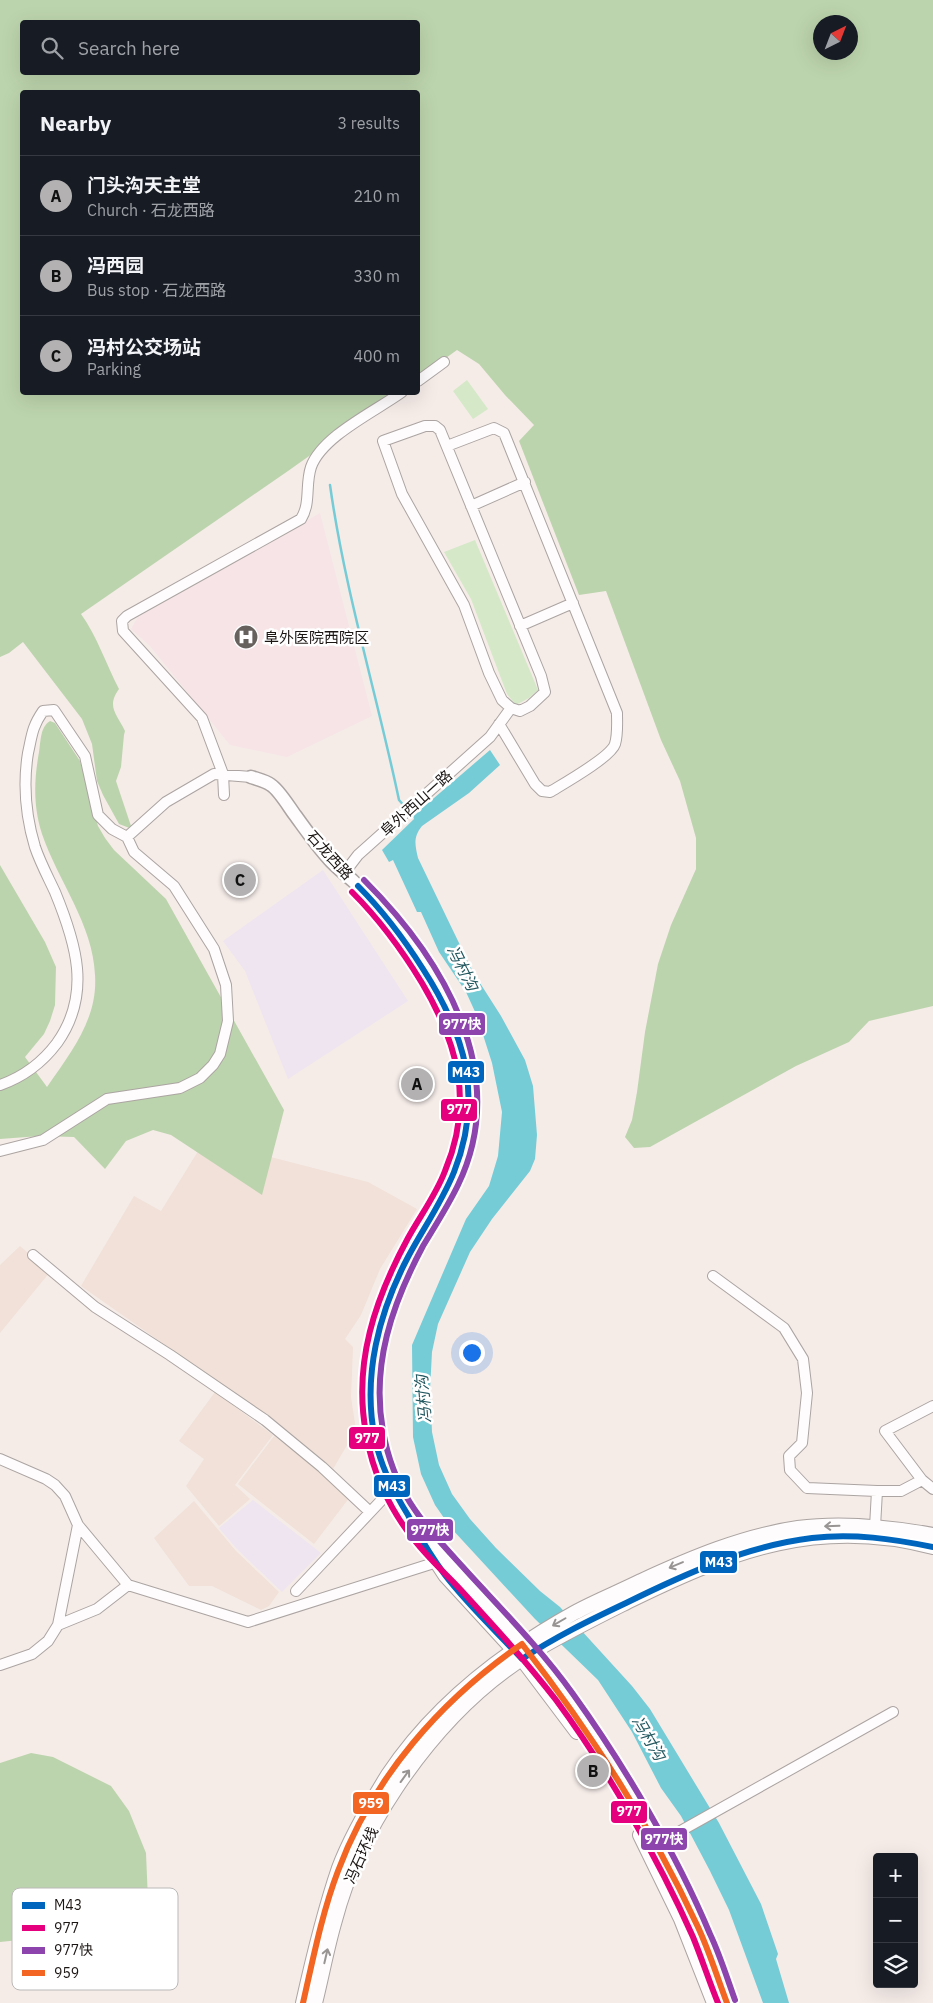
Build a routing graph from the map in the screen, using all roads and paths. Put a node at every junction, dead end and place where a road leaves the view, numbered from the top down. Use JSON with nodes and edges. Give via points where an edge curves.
{"nodes":[{"id":1,"x":444,"y":362,"type":"dead end"},
{"id":2,"x":420,"y":380,"type":"edge"},
{"id":3,"x":397,"y":395,"type":"edge"},
{"id":4,"x":447,"y":446,"type":"junction"},
{"id":5,"x":525,"y":482,"type":"junction"},
{"id":6,"x":471,"y":506,"type":"junction"},
{"id":7,"x":573,"y":603,"type":"junction"},
{"id":8,"x":520,"y":626,"type":"junction"},
{"id":9,"x":511,"y":708,"type":"junction"},
{"id":10,"x":499,"y":724,"type":"junction"},
{"id":11,"x":223,"y":774,"type":"junction"},
{"id":12,"x":251,"y":777,"type":"joint"},
{"id":13,"x":224,"y":795,"type":"dead end"},
{"id":14,"x":127,"y":837,"type":"junction"},
{"id":15,"x":345,"y":872,"type":"junction"},
{"id":16,"x":0,"y":1085,"type":"edge"},
{"id":17,"x":0,"y":1151,"type":"edge"},
{"id":18,"x":33,"y":1255,"type":"dead end"},
{"id":19,"x":713,"y":1276,"type":"dead end"},
{"id":20,"x":933,"y":1406,"type":"edge"},
{"id":21,"x":0,"y":1460,"type":"edge"},
{"id":22,"x":922,"y":1480,"type":"junction"},
{"id":23,"x":392,"y":1489,"type":"junction"},
{"id":24,"x":933,"y":1490,"type":"edge"},
{"id":25,"x":878,"y":1492,"type":"junction"},
{"id":26,"x":370,"y":1512,"type":"junction"},
{"id":27,"x":78,"y":1525,"type":"junction"},
{"id":28,"x":413,"y":1525,"type":"junction"},
{"id":29,"x":875,"y":1527,"type":"junction"},
{"id":30,"x":933,"y":1535,"type":"edge"},
{"id":31,"x":933,"y":1547,"type":"edge"},
{"id":32,"x":437,"y":1562,"type":"junction"},
{"id":33,"x":128,"y":1585,"type":"junction"},
{"id":34,"x":296,"y":1590,"type":"dead end"},
{"id":35,"x":581,"y":1617,"type":"junction"},
{"id":36,"x":58,"y":1625,"type":"junction"},
{"id":37,"x":522,"y":1651,"type":"junction"},
{"id":38,"x":0,"y":1665,"type":"edge"},
{"id":39,"x":893,"y":1712,"type":"dead end"},
{"id":40,"x":652,"y":1847,"type":"junction"},
{"id":41,"x":303,"y":2003,"type":"edge"},
{"id":42,"x":315,"y":2003,"type":"edge"},
{"id":43,"x":714,"y":2003,"type":"edge"},
{"id":44,"x":726,"y":2003,"type":"edge"}],
"edges":[{"from":1,"to":2,"type":"street"},
{"from":3,"to":11,"type":"street","via":[[351,424],[320,453],[311,467],[307,484],[308,504],[301,519],[122,621],[123,631],[202,718]]},
{"from":4,"to":5,"type":"street","via":[[494,428],[504,432]]},
{"from":4,"to":6,"type":"street"},
{"from":4,"to":9,"type":"street","via":[[435,426],[425,426],[383,441],[402,494],[464,605],[489,673],[502,700]]},
{"from":5,"to":6,"type":"street"},
{"from":5,"to":7,"type":"street"},
{"from":6,"to":8,"type":"street"},
{"from":7,"to":8,"type":"street"},
{"from":7,"to":10,"type":"street","via":[[617,713],[618,732],[614,746],[604,757],[550,792],[535,784]]},
{"from":8,"to":9,"type":"street","via":[[541,676],[544,692],[520,711]]},
{"from":9,"to":10,"type":"street","name":"阜外西山一路"},
{"from":10,"to":15,"type":"street","name":"阜外西山一路","via":[[490,737],[358,855]]},
{"from":11,"to":12,"type":"street"},
{"from":11,"to":13,"type":"street"},
{"from":11,"to":14,"type":"street","via":[[214,774],[166,802]]},
{"from":12,"to":15,"type":"street","name":"石龙西路","via":[[271,785],[330,860]]},
{"from":14,"to":16,"type":"street","via":[[98,816],[85,756],[54,710],[43,711],[34,724],[26,765],[26,792],[35,845],[78,962],[77,994],[72,1016],[54,1047],[22,1076]]},
{"from":14,"to":17,"type":"street","via":[[134,852],[174,886],[214,949],[226,985],[228,1021],[220,1054],[200,1078],[180,1088],[107,1099],[43,1140]]},
{"from":15,"to":23,"type":"street","name":"石龙西路","via":[[377,904],[433,985],[458,1035],[468,1082],[465,1129],[454,1172],[402,1269],[374,1342],[371,1408],[382,1464]]},
{"from":18,"to":26,"type":"street","via":[[96,1307],[264,1420],[322,1467]]},
{"from":19,"to":25,"type":"street","via":[[784,1328],[803,1359],[807,1393],[802,1443],[789,1456],[790,1470],[807,1488]]},
{"from":20,"to":22,"type":"street","via":[[885,1431]]},
{"from":21,"to":27,"type":"street","via":[[56,1485],[65,1496]]},
{"from":22,"to":24,"type":"street"},
{"from":22,"to":25,"type":"street","via":[[901,1491]]},
{"from":23,"to":26,"type":"street"},
{"from":23,"to":28,"type":"street","name":"石龙西路"},
{"from":25,"to":29,"type":"street"},
{"from":26,"to":34,"type":"street"},
{"from":27,"to":33,"type":"street"},
{"from":27,"to":36,"type":"street"},
{"from":28,"to":32,"type":"main road","name":"石龙西路"},
{"from":28,"to":37,"type":"main road","name":"石龙西路"},
{"from":29,"to":30,"type":"main road","name":"冯石环线"},
{"from":29,"to":35,"type":"main road","name":"冯石环线","one_way":true,"via":[[798,1528],[733,1543],[673,1566]]},
{"from":31,"to":35,"type":"main road","name":"冯石环线","via":[[857,1536],[778,1542],[704,1566]]},
{"from":32,"to":33,"type":"street","via":[[248,1622]]},
{"from":32,"to":37,"type":"main road","name":"石龙西路","via":[[445,1575]]},
{"from":33,"to":36,"type":"street","via":[[98,1609]]},
{"from":35,"to":37,"type":"main road","name":"冯石环线","one_way":true,"via":[[541,1632]]},
{"from":35,"to":37,"type":"main road","name":"冯石环线","via":[[552,1642]]},
{"from":36,"to":38,"type":"street","via":[[48,1641],[32,1654]]},
{"from":37,"to":40,"type":"main road","name":"石龙西路"},
{"from":37,"to":41,"type":"main road","name":"冯石环线","via":[[485,1672],[440,1713],[387,1777],[339,1869]]},
{"from":42,"to":37,"type":"main road","name":"冯石环线","one_way":true,"via":[[335,1918],[366,1841],[395,1790],[439,1732]]},
{"from":39,"to":40,"type":"street"},
{"from":40,"to":43,"type":"main road","name":"石龙西路"},
{"from":40,"to":44,"type":"main road","name":"石龙西路","via":[[698,1926]]}]}
